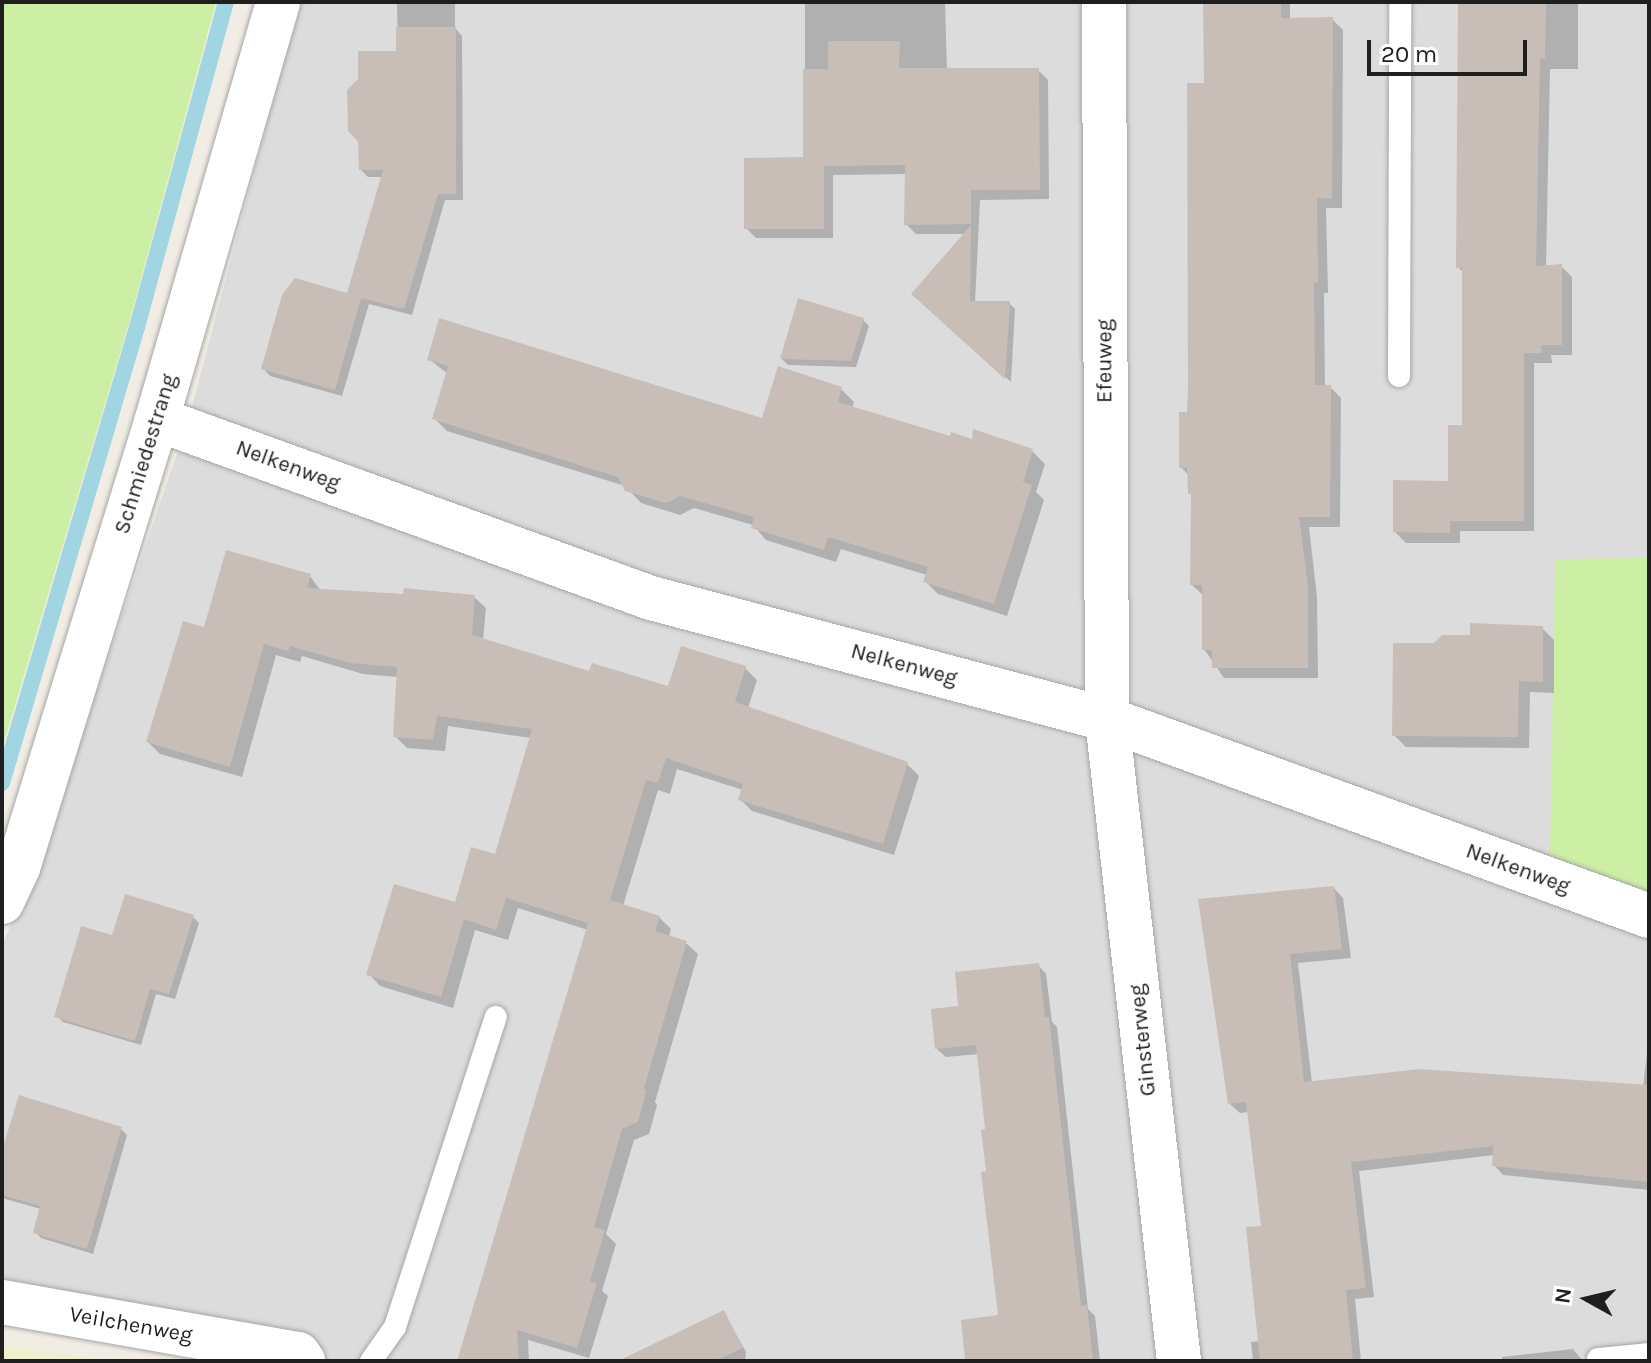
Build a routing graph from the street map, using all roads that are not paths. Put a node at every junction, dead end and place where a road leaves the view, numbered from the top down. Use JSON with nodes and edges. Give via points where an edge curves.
{"nodes":[{"id":1,"x":278,"y":2,"type":"edge"},
{"id":2,"x":1104,"y":2,"type":"edge"},
{"id":3,"x":1400,"y":2,"type":"edge"},
{"id":4,"x":1399,"y":376,"type":"dead end"},
{"id":5,"x":157,"y":419,"type":"junction"},
{"id":6,"x":1107,"y":719,"type":"junction"},
{"id":7,"x":2,"y":902,"type":"edge"},
{"id":8,"x":1649,"y":916,"type":"edge"},
{"id":9,"x":496,"y":1017,"type":"dead end"},
{"id":10,"x":2,"y":1302,"type":"edge"},
{"id":11,"x":1649,"y":1354,"type":"edge"},
{"id":12,"x":1598,"y":1359,"type":"edge"},
{"id":13,"x":303,"y":1361,"type":"edge"},
{"id":14,"x":371,"y":1361,"type":"edge"},
{"id":15,"x":1179,"y":1361,"type":"edge"}],
"edges":[{"from":1,"to":5,"type":"street","name":"Schmiedestrang"},
{"from":2,"to":6,"type":"street","name":"Efeuweg"},
{"from":3,"to":4,"type":"lane"},
{"from":5,"to":6,"type":"street","name":"Nelkenweg","via":[[651,598]]},
{"from":5,"to":7,"type":"street","name":"Schmiedestrang","via":[[23,853]]},
{"from":6,"to":8,"type":"street","name":"Nelkenweg"},
{"from":6,"to":15,"type":"street","name":"Ginsterweg"},
{"from":9,"to":14,"type":"lane","via":[[395,1327]]},
{"from":10,"to":13,"type":"street","name":"Veilchenweg","via":[[298,1354]]},
{"from":11,"to":12,"type":"lane"}]}
